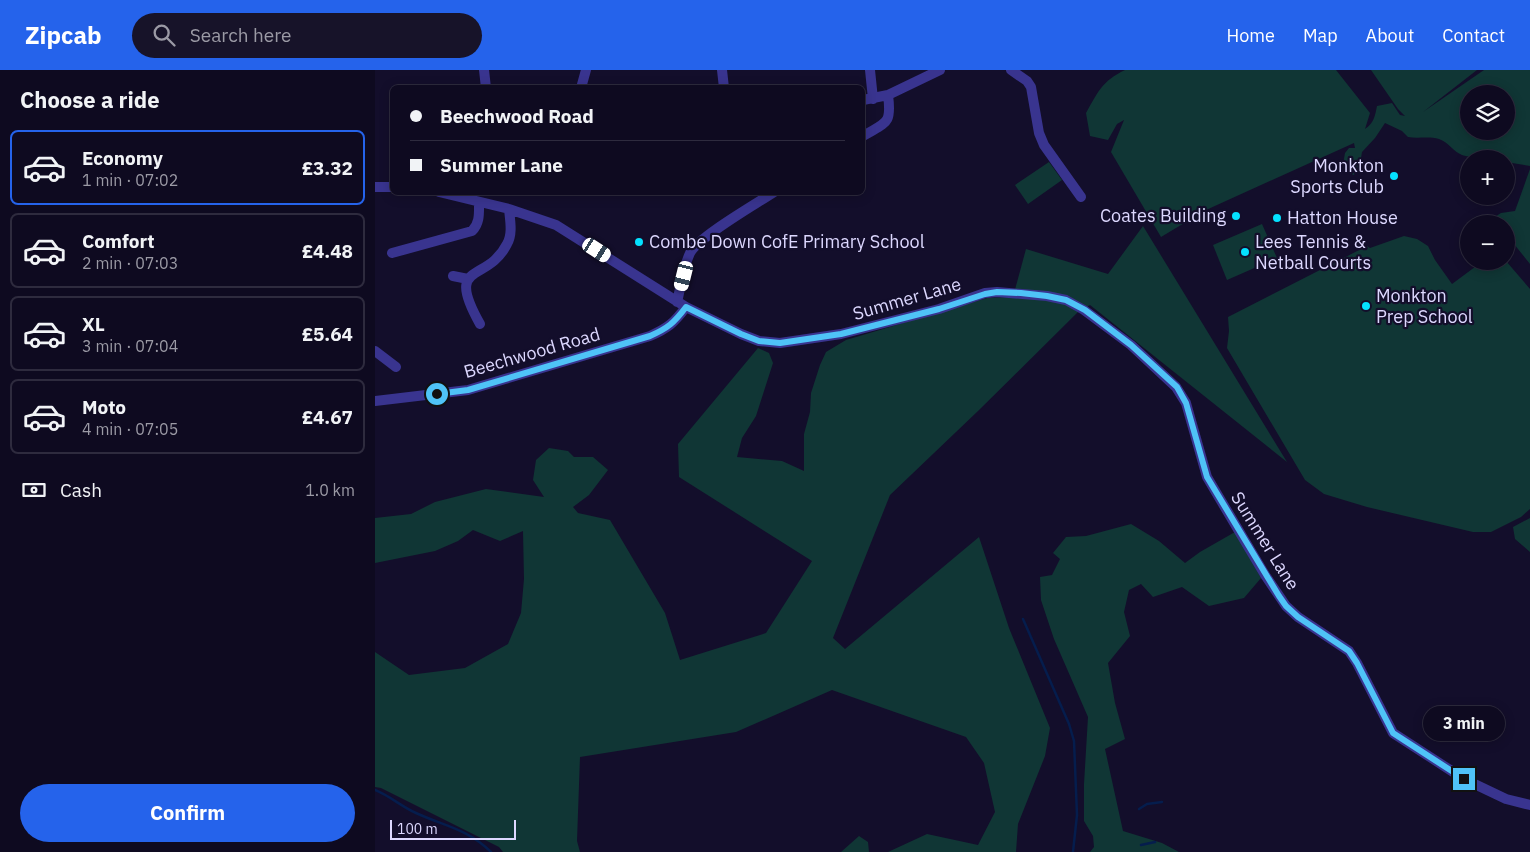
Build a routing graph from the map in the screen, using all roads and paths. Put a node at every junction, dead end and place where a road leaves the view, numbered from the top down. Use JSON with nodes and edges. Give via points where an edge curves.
{"nodes":[{"id":1,"x":484,"y":70,"type":"edge"},
{"id":2,"x":586,"y":70,"type":"edge"},
{"id":3,"x":722,"y":70,"type":"edge"},
{"id":4,"x":870,"y":70,"type":"edge"},
{"id":5,"x":940,"y":70,"type":"edge"},
{"id":6,"x":1011,"y":70,"type":"edge"},
{"id":7,"x":486,"y":85,"type":"edge"},
{"id":8,"x":582,"y":85,"type":"edge"},
{"id":9,"x":724,"y":85,"type":"edge"},
{"id":10,"x":888,"y":95,"type":"junction"},
{"id":11,"x":868,"y":99,"type":"edge"},
{"id":12,"x":865,"y":135,"type":"edge"},
{"id":13,"x":375,"y":187,"type":"edge"},
{"id":14,"x":390,"y":187,"type":"edge"},
{"id":15,"x":450,"y":195,"type":"edge"},
{"id":16,"x":769,"y":195,"type":"edge"},
{"id":17,"x":1081,"y":197,"type":"dead end"},
{"id":18,"x":479,"y":203,"type":"junction"},
{"id":19,"x":509,"y":209,"type":"junction"},
{"id":20,"x":392,"y":253,"type":"dead end"},
{"id":21,"x":453,"y":276,"type":"dead end"},
{"id":22,"x":468,"y":279,"type":"junction"},
{"id":23,"x":681,"y":304,"type":"junction"},
{"id":24,"x":480,"y":324,"type":"dead end"},
{"id":25,"x":375,"y":350,"type":"edge"},
{"id":26,"x":396,"y":368,"type":"dead end"},
{"id":27,"x":375,"y":401,"type":"edge"},
{"id":28,"x":1530,"y":804,"type":"edge"}],
"edges":[{"from":1,"to":7,"type":"street"},
{"from":2,"to":8,"type":"street"},
{"from":3,"to":9,"type":"street"},
{"from":4,"to":11,"type":"street"},
{"from":5,"to":10,"type":"street"},
{"from":6,"to":17,"type":"street","via":[[1031,87],[1039,133]]},
{"from":10,"to":11,"type":"street"},
{"from":10,"to":12,"type":"street","via":[[889,119]]},
{"from":13,"to":14,"type":"street"},
{"from":15,"to":18,"type":"street","name":"Summer Lane"},
{"from":16,"to":23,"type":"street","via":[[694,246],[689,254]]},
{"from":18,"to":19,"type":"street","name":"Summer Lane"},
{"from":18,"to":20,"type":"street","via":[[477,226],[472,231]]},
{"from":19,"to":22,"type":"street","via":[[511,229],[507,244],[492,263]]},
{"from":19,"to":23,"type":"street","name":"Summer Lane","via":[[556,225]]},
{"from":21,"to":22,"type":"street"},
{"from":22,"to":24,"type":"street","via":[[467,294]]},
{"from":23,"to":27,"type":"street","name":"Beechwood Road","via":[[676,322],[641,339],[468,390]]},
{"from":23,"to":28,"type":"street","name":"Summer Lane","via":[[741,334],[759,341],[780,343],[841,334],[997,292],[1047,296],[1066,300],[1085,310],[1131,345],[1177,387],[1186,403],[1207,477],[1265,575],[1286,606],[1298,617],[1349,651],[1393,733],[1464,779],[1506,799]]},
{"from":25,"to":26,"type":"street"}]}
